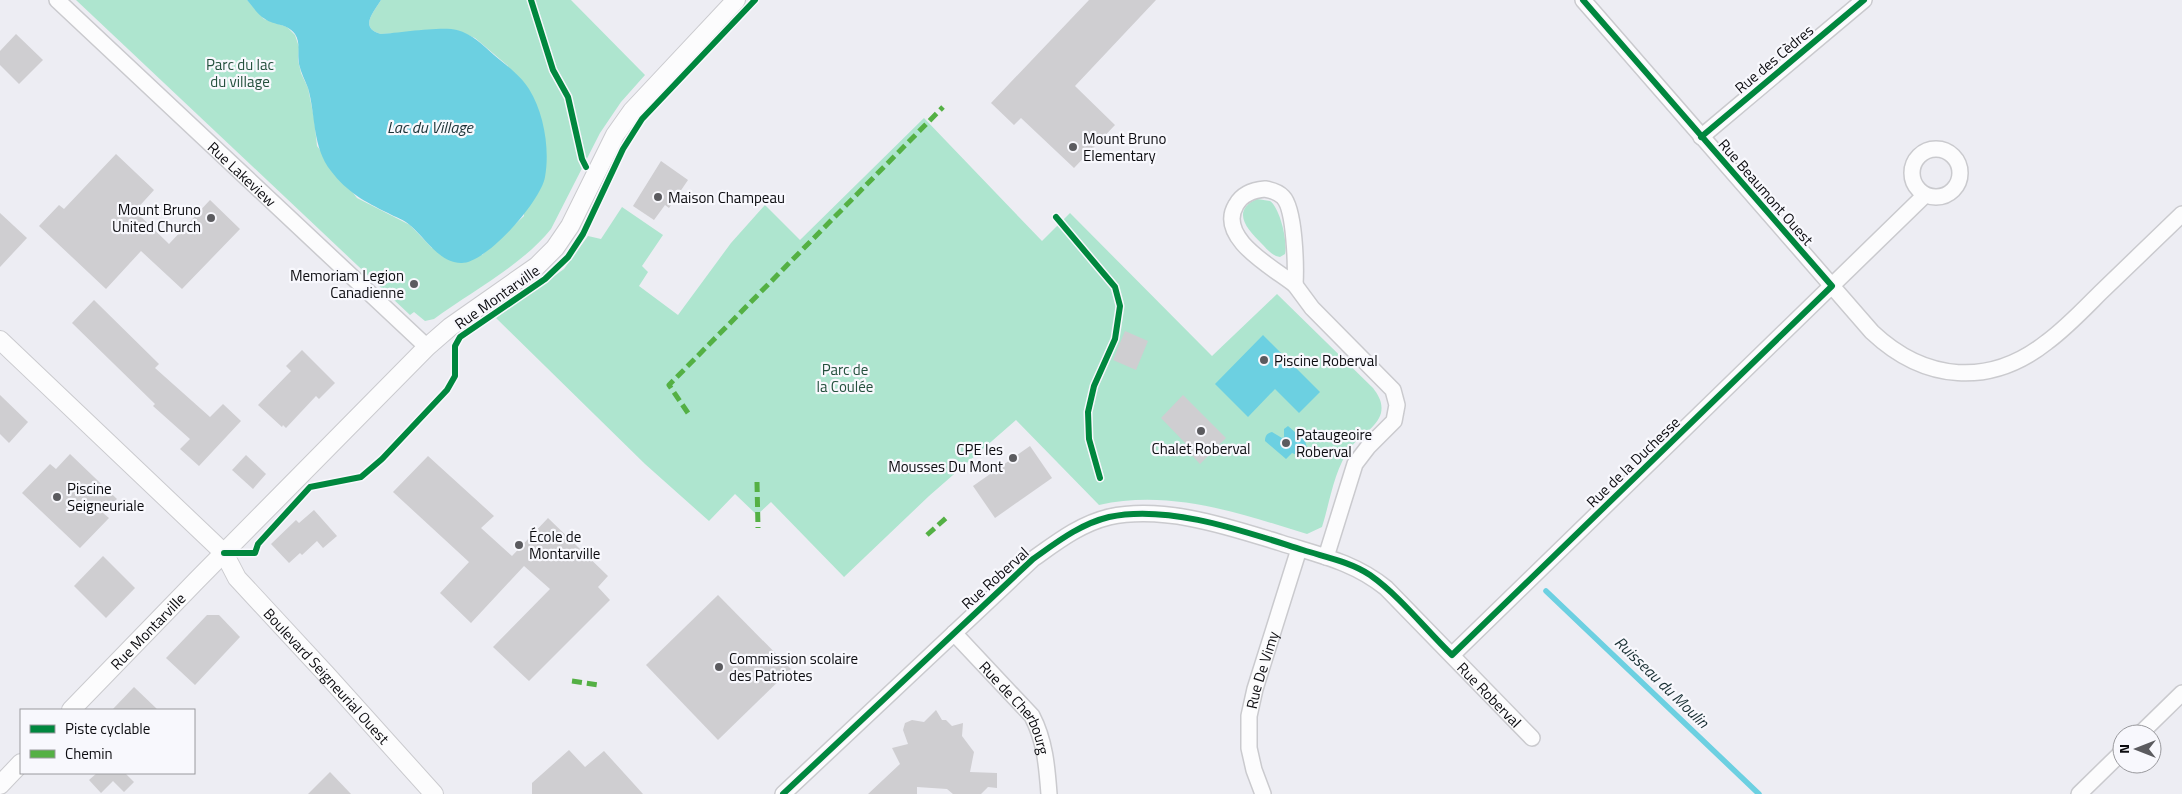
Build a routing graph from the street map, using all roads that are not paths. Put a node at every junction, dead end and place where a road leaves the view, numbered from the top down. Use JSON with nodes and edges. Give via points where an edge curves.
{"nodes":[{"id":1,"x":57,"y":0,"type":"edge"},
{"id":2,"x":736,"y":0,"type":"edge"},
{"id":3,"x":1583,"y":0,"type":"edge"},
{"id":4,"x":1864,"y":0,"type":"edge"},
{"id":5,"x":1701,"y":137,"type":"junction"},
{"id":6,"x":1925,"y":195,"type":"dead end"},
{"id":7,"x":2182,"y":214,"type":"edge"},
{"id":8,"x":1295,"y":284,"type":"junction"},
{"id":9,"x":1832,"y":286,"type":"junction"},
{"id":10,"x":0,"y":340,"type":"edge"},
{"id":11,"x":427,"y":347,"type":"junction"},
{"id":12,"x":1299,"y":549,"type":"junction"},
{"id":13,"x":224,"y":553,"type":"junction"},
{"id":14,"x":1326,"y":557,"type":"junction"},
{"id":15,"x":954,"y":633,"type":"junction"},
{"id":16,"x":1452,"y":655,"type":"junction"},
{"id":17,"x":2182,"y":693,"type":"edge"},
{"id":18,"x":72,"y":709,"type":"edge"},
{"id":19,"x":2150,"y":724,"type":"edge"},
{"id":20,"x":1532,"y":738,"type":"dead end"},
{"id":21,"x":2112,"y":762,"type":"edge"},
{"id":22,"x":20,"y":764,"type":"edge"},
{"id":23,"x":0,"y":785,"type":"edge"},
{"id":24,"x":434,"y":794,"type":"edge"},
{"id":25,"x":783,"y":794,"type":"edge"},
{"id":26,"x":1049,"y":794,"type":"edge"},
{"id":27,"x":1263,"y":794,"type":"edge"},
{"id":28,"x":2078,"y":794,"type":"edge"}],
"edges":[{"from":1,"to":11,"type":"street","name":"Rue Lakeview"},
{"from":2,"to":11,"type":"street","name":"Rue Montarville","via":[[623,123],[575,218],[555,248],[536,266]]},
{"from":3,"to":5,"type":"street","name":"Rue Beaumont Ouest"},
{"from":4,"to":5,"type":"street","name":"Rue des Cèdres"},
{"from":5,"to":9,"type":"street","name":"Rue Beaumont Ouest"},
{"from":6,"to":9,"type":"street","name":"Rue de la Duchesse"},
{"from":7,"to":9,"type":"street","name":"Rue Beaumont Ouest","via":[[2058,334],[2018,361],[1991,370],[1952,373],[1909,360],[1872,332]]},
{"from":8,"to":8,"type":"street","via":[[1296,252],[1287,204],[1274,191],[1255,190],[1246,194],[1234,209],[1232,228],[1243,245]]},
{"from":8,"to":14,"type":"street","via":[[1312,308],[1393,390],[1397,405],[1391,425],[1356,464]]},
{"from":9,"to":16,"type":"street","name":"Rue de la Duchesse"},
{"from":10,"to":13,"type":"street","name":"Boulevard Seigneurial Ouest"},
{"from":11,"to":13,"type":"street","name":"Rue Montarville"},
{"from":12,"to":14,"type":"street","name":"Rue Roberval"},
{"from":12,"to":15,"type":"street","name":"Rue Roberval","via":[[1198,519],[1167,515],[1110,517],[1080,528],[1033,559]]},
{"from":12,"to":27,"type":"street","name":"Rue De Vimy","via":[[1249,716],[1249,748]]},
{"from":13,"to":18,"type":"street","name":"Rue Montarville"},
{"from":13,"to":24,"type":"street","name":"Boulevard Seigneurial Ouest","via":[[237,578]]},
{"from":14,"to":16,"type":"street","name":"Rue Roberval","via":[[1369,574]]},
{"from":15,"to":25,"type":"street","name":"Rue Roberval"},
{"from":15,"to":26,"type":"street","name":"Rue de Cherbourg","via":[[1032,716],[1042,740]]},
{"from":16,"to":20,"type":"street","name":"Rue Roberval"},
{"from":17,"to":19,"type":"street"},
{"from":21,"to":28,"type":"street"},
{"from":22,"to":23,"type":"street"}]}
